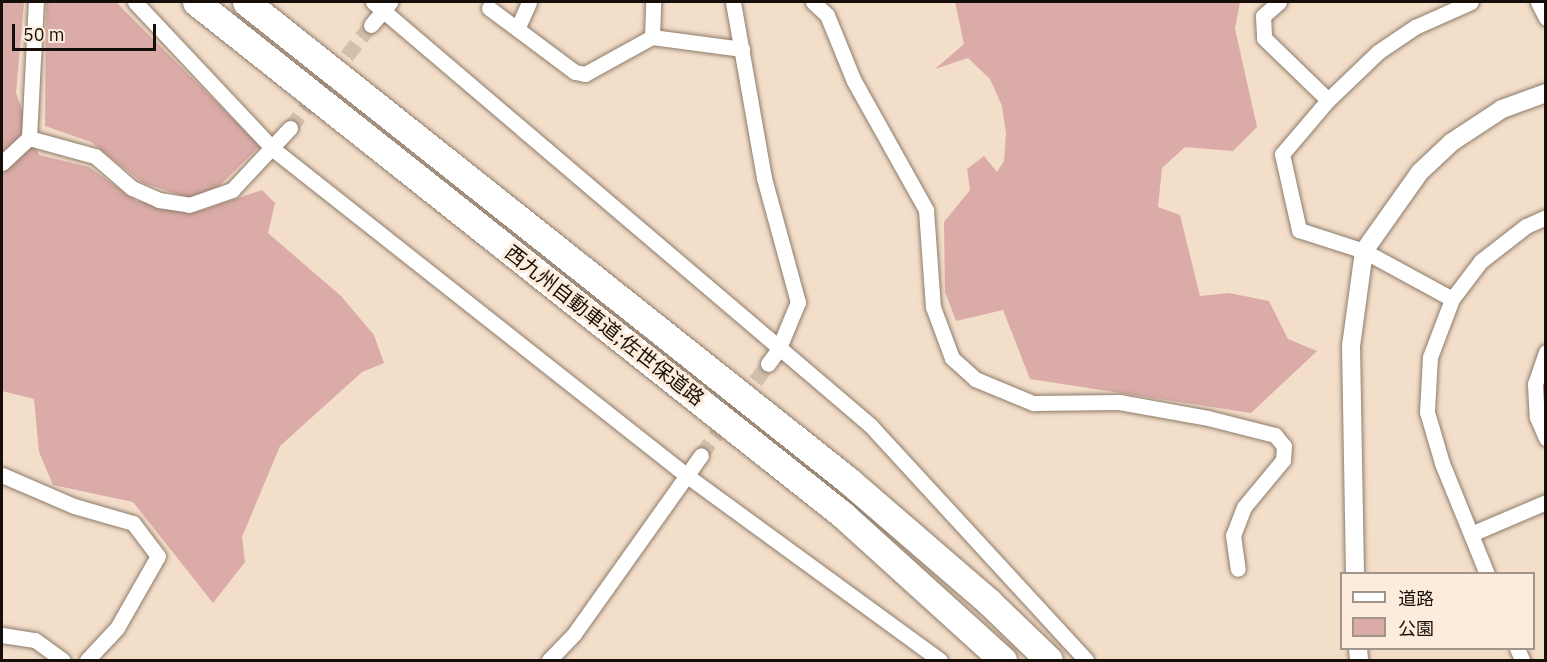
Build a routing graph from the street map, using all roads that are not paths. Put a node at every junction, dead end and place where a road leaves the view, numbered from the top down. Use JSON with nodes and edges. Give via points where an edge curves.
{"nodes":[{"id":1,"x":36,"y":2,"type":"edge"},
{"id":2,"x":135,"y":2,"type":"edge"},
{"id":3,"x":196,"y":2,"type":"edge"},
{"id":4,"x":246,"y":2,"type":"edge"},
{"id":5,"x":528,"y":2,"type":"edge"},
{"id":6,"x":653,"y":2,"type":"edge"},
{"id":7,"x":733,"y":2,"type":"edge"},
{"id":8,"x":813,"y":2,"type":"edge"},
{"id":9,"x":1279,"y":2,"type":"edge"},
{"id":10,"x":1471,"y":2,"type":"edge"},
{"id":11,"x":1538,"y":2,"type":"edge"},
{"id":12,"x":382,"y":5,"type":"edge"},
{"id":13,"x":489,"y":8,"type":"dead end"},
{"id":14,"x":1545,"y":18,"type":"edge"},
{"id":15,"x":371,"y":25,"type":"tunnel mouth"},
{"id":16,"x":518,"y":27,"type":"junction"},
{"id":17,"x":652,"y":37,"type":"junction"},
{"id":18,"x":742,"y":49,"type":"junction"},
{"id":19,"x":1545,"y":93,"type":"edge"},
{"id":20,"x":1328,"y":100,"type":"junction"},
{"id":21,"x":290,"y":128,"type":"tunnel mouth"},
{"id":22,"x":29,"y":138,"type":"junction"},
{"id":23,"x":273,"y":150,"type":"junction"},
{"id":24,"x":2,"y":163,"type":"edge"},
{"id":25,"x":1545,"y":217,"type":"edge"},
{"id":26,"x":1364,"y":251,"type":"junction"},
{"id":27,"x":1452,"y":299,"type":"junction"},
{"id":28,"x":778,"y":350,"type":"junction"},
{"id":29,"x":1545,"y":352,"type":"edge"},
{"id":30,"x":768,"y":364,"type":"tunnel mouth"},
{"id":31,"x":1545,"y":438,"type":"edge"},
{"id":32,"x":701,"y":455,"type":"tunnel mouth"},
{"id":33,"x":2,"y":475,"type":"edge"},
{"id":34,"x":686,"y":475,"type":"junction"},
{"id":35,"x":1545,"y":502,"type":"edge"},
{"id":36,"x":1471,"y":534,"type":"junction"},
{"id":37,"x":1238,"y":569,"type":"dead end"},
{"id":38,"x":1355,"y":572,"type":"edge"},
{"id":39,"x":1487,"y":572,"type":"edge"},
{"id":40,"x":2,"y":636,"type":"edge"},
{"id":41,"x":63,"y":660,"type":"edge"},
{"id":42,"x":87,"y":660,"type":"edge"},
{"id":43,"x":549,"y":660,"type":"edge"},
{"id":44,"x":940,"y":660,"type":"edge"},
{"id":45,"x":1003,"y":660,"type":"edge"},
{"id":46,"x":1048,"y":660,"type":"edge"},
{"id":47,"x":1086,"y":660,"type":"edge"}],
"edges":[{"from":1,"to":22,"type":"street"},
{"from":2,"to":23,"type":"street"},
{"from":3,"to":45,"type":"highway","name":"西九州自動車道;佐世保道路","via":[[834,508]]},
{"from":4,"to":46,"type":"highway","name":"西九州自動車道;佐世保道路","via":[[849,481],[989,602]]},
{"from":5,"to":16,"type":"street"},
{"from":6,"to":17,"type":"street"},
{"from":7,"to":18,"type":"street"},
{"from":8,"to":37,"type":"street","via":[[826,15],[855,81],[926,210],[933,307],[952,358],[975,379],[1033,403],[1119,402],[1275,435],[1284,446],[1283,460],[1244,507],[1233,535]]},
{"from":9,"to":20,"type":"street","via":[[1263,16],[1264,38]]},
{"from":10,"to":20,"type":"street","via":[[1406,33],[1378,52]]},
{"from":11,"to":14,"type":"street"},
{"from":12,"to":15,"type":"street"},
{"from":12,"to":28,"type":"street"},
{"from":13,"to":16,"type":"street"},
{"from":16,"to":17,"type":"street","via":[[575,72],[585,74]]},
{"from":17,"to":18,"type":"street"},
{"from":18,"to":28,"type":"street","via":[[764,178],[798,302]]},
{"from":19,"to":26,"type":"street","via":[[1502,109],[1452,142],[1420,172]]},
{"from":20,"to":26,"type":"street","via":[[1282,154],[1299,230]]},
{"from":21,"to":23,"type":"street"},
{"from":22,"to":23,"type":"street","via":[[95,156],[132,188],[159,201],[189,205],[232,190]]},
{"from":22,"to":24,"type":"street"},
{"from":23,"to":34,"type":"street"},
{"from":25,"to":27,"type":"street","via":[[1526,226],[1481,261]]},
{"from":26,"to":27,"type":"street"},
{"from":26,"to":38,"type":"street","via":[[1351,346]]},
{"from":27,"to":36,"type":"street","via":[[1430,357],[1427,412],[1442,463]]},
{"from":28,"to":30,"type":"street"},
{"from":28,"to":47,"type":"street","via":[[870,425]]},
{"from":29,"to":31,"type":"street","via":[[1534,384],[1537,417]]},
{"from":32,"to":34,"type":"street"},
{"from":33,"to":42,"type":"street","via":[[74,506],[134,523],[158,556],[117,628]]},
{"from":34,"to":43,"type":"street","via":[[574,634]]},
{"from":34,"to":44,"type":"street"},
{"from":35,"to":36,"type":"street"},
{"from":36,"to":39,"type":"street"},
{"from":40,"to":41,"type":"street","via":[[35,640]]}]}
